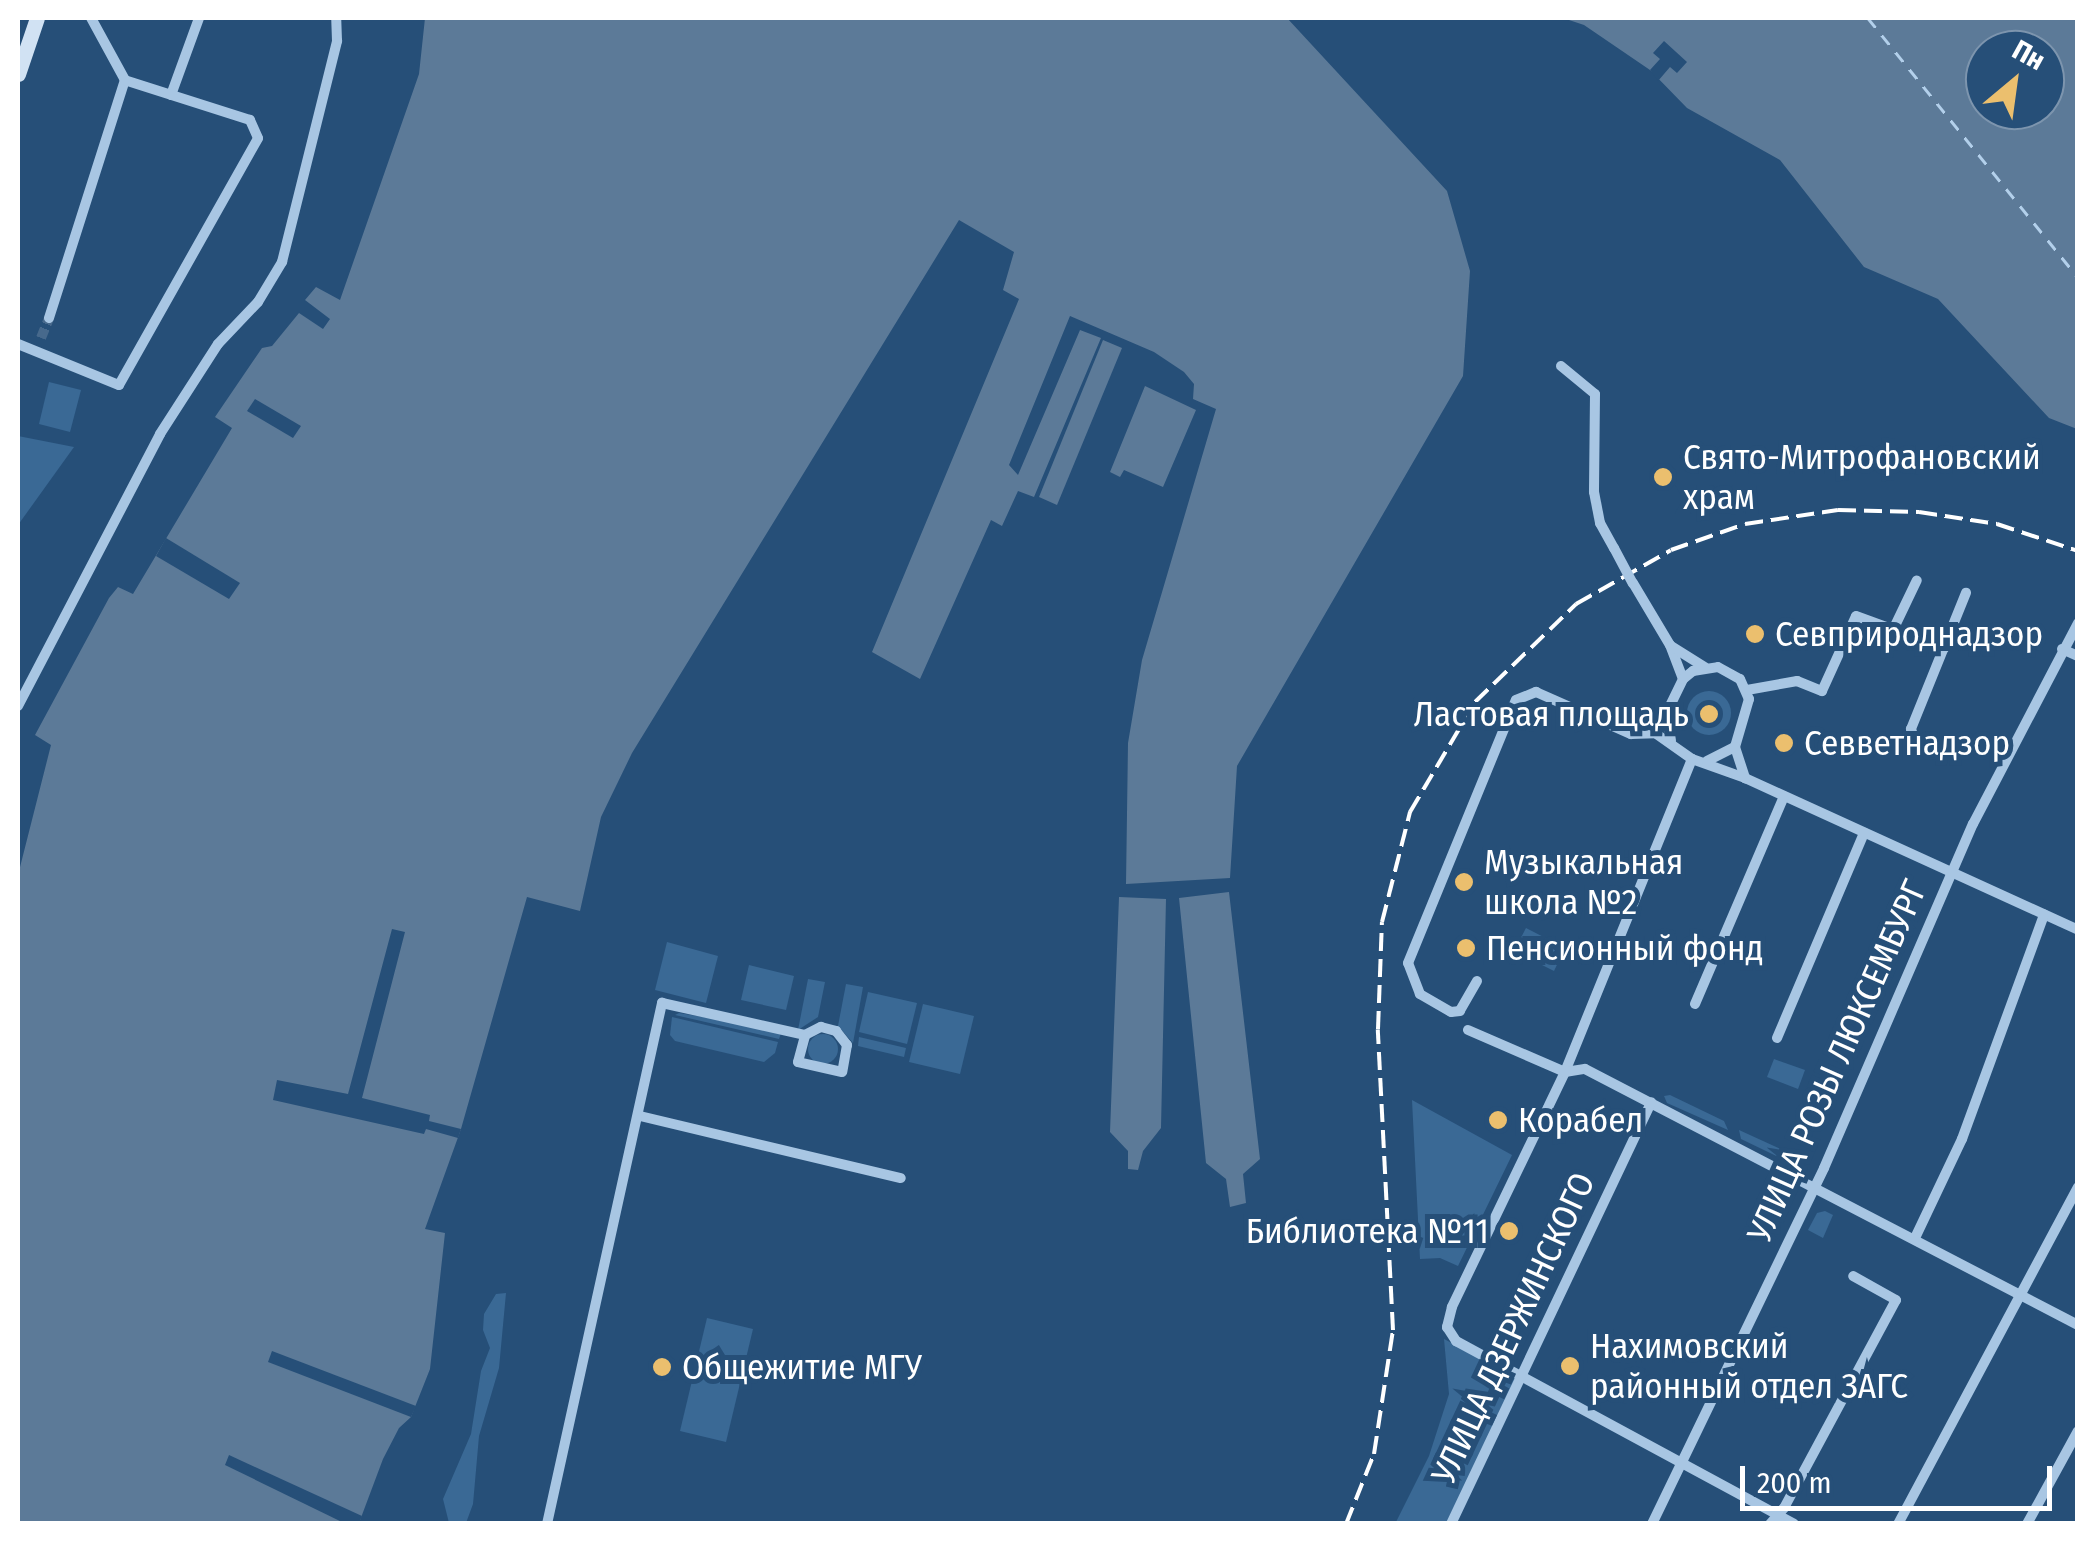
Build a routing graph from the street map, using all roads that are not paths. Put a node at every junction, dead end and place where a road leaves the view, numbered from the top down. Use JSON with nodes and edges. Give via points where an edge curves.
{"nodes":[{"id":1,"x":37,"y":18,"type":"edge"},
{"id":2,"x":91,"y":18,"type":"edge"},
{"id":3,"x":199,"y":18,"type":"edge"},
{"id":4,"x":336,"y":18,"type":"edge"},
{"id":5,"x":18,"y":74,"type":"edge"},
{"id":6,"x":125,"y":80,"type":"junction"},
{"id":7,"x":172,"y":95,"type":"junction"},
{"id":8,"x":49,"y":318,"type":"tunnel mouth"},
{"id":9,"x":41,"y":338,"type":"tunnel mouth"},
{"id":10,"x":18,"y":344,"type":"edge"},
{"id":11,"x":36,"y":352,"type":"junction"},
{"id":12,"x":1561,"y":366,"type":"dead end"},
{"id":13,"x":1917,"y":580,"type":"dead end"},
{"id":14,"x":1966,"y":593,"type":"dead end"},
{"id":15,"x":2078,"y":624,"type":"edge"},
{"id":16,"x":1893,"y":630,"type":"junction"},
{"id":17,"x":1670,"y":646,"type":"junction"},
{"id":18,"x":1944,"y":648,"type":"junction"},
{"id":19,"x":2062,"y":649,"type":"junction"},
{"id":20,"x":2078,"y":656,"type":"edge"},
{"id":21,"x":1705,"y":667,"type":"junction"},
{"id":22,"x":1683,"y":679,"type":"junction"},
{"id":23,"x":1746,"y":690,"type":"junction"},
{"id":24,"x":18,"y":706,"type":"edge"},
{"id":25,"x":1667,"y":717,"type":"junction"},
{"id":26,"x":1655,"y":733,"type":"junction"},
{"id":27,"x":1672,"y":742,"type":"junction"},
{"id":28,"x":1735,"y":747,"type":"junction"},
{"id":29,"x":1936,"y":753,"type":"dead end"},
{"id":30,"x":1692,"y":759,"type":"junction"},
{"id":31,"x":1706,"y":761,"type":"junction"},
{"id":32,"x":1745,"y":778,"type":"junction"},
{"id":33,"x":1784,"y":796,"type":"junction"},
{"id":34,"x":1864,"y":833,"type":"junction"},
{"id":35,"x":1951,"y":872,"type":"junction"},
{"id":36,"x":2044,"y":915,"type":"junction"},
{"id":37,"x":2075,"y":925,"type":"edge"},
{"id":38,"x":1477,"y":981,"type":"dead end"},
{"id":39,"x":1695,"y":1004,"type":"dead end"},
{"id":40,"x":1468,"y":1030,"type":"dead end"},
{"id":41,"x":806,"y":1035,"type":"junction"},
{"id":42,"x":1777,"y":1038,"type":"dead end"},
{"id":43,"x":1565,"y":1072,"type":"junction"},
{"id":44,"x":1651,"y":1102,"type":"junction"},
{"id":45,"x":640,"y":1116,"type":"junction"},
{"id":46,"x":902,"y":1178,"type":"dead end"},
{"id":47,"x":1815,"y":1186,"type":"junction"},
{"id":48,"x":2078,"y":1187,"type":"edge"},
{"id":49,"x":1915,"y":1238,"type":"junction"},
{"id":50,"x":1852,"y":1276,"type":"dead end"},
{"id":51,"x":2020,"y":1294,"type":"junction"},
{"id":52,"x":2078,"y":1325,"type":"edge"},
{"id":53,"x":1522,"y":1375,"type":"junction"},
{"id":54,"x":2078,"y":1431,"type":"edge"},
{"id":55,"x":1681,"y":1463,"type":"junction"},
{"id":56,"x":1774,"y":1519,"type":"edge"},
{"id":57,"x":547,"y":1524,"type":"edge"},
{"id":58,"x":1451,"y":1524,"type":"edge"},
{"id":59,"x":1652,"y":1524,"type":"edge"},
{"id":60,"x":1794,"y":1524,"type":"edge"},
{"id":61,"x":1898,"y":1524,"type":"edge"},
{"id":62,"x":2027,"y":1524,"type":"edge"}],
"edges":[{"from":1,"to":5,"type":"main road"},
{"from":2,"to":6,"type":"street"},
{"from":3,"to":7,"type":"street"},
{"from":4,"to":24,"type":"street","via":[[337,41],[292,238],[270,286],[218,344],[160,434]]},
{"from":6,"to":7,"type":"street"},
{"from":6,"to":8,"type":"street"},
{"from":7,"to":11,"type":"street","via":[[250,120],[258,138],[119,385]]},
{"from":9,"to":11,"type":"street"},
{"from":10,"to":11,"type":"street"},
{"from":12,"to":17,"type":"street","bridge":true,"via":[[1595,394],[1600,523]]},
{"from":13,"to":16,"type":"street"},
{"from":14,"to":18,"type":"street"},
{"from":15,"to":19,"type":"street","name":"УЛИЦА РОЗЫ ЛЮКСЕМБУРГ"},
{"from":16,"to":18,"type":"street"},
{"from":16,"to":23,"type":"street","via":[[1856,616],[1822,691],[1797,681]]},
{"from":17,"to":21,"type":"street"},
{"from":17,"to":22,"type":"street"},
{"from":18,"to":29,"type":"street","via":[[1912,729],[1916,744]]},
{"from":19,"to":20,"type":"street"},
{"from":19,"to":35,"type":"street","name":"УЛИЦА РОЗЫ ЛЮКСЕМБУРГ"},
{"from":21,"to":22,"type":"street"},
{"from":21,"to":23,"type":"street","via":[[1730,671]]},
{"from":22,"to":25,"type":"street"},
{"from":23,"to":28,"type":"street","via":[[1749,708]]},
{"from":25,"to":26,"type":"street"},
{"from":25,"to":27,"type":"street"},
{"from":26,"to":27,"type":"street"},
{"from":26,"to":38,"type":"street","via":[[1631,734],[1536,692],[1516,700],[1408,963],[1420,994],[1451,1012],[1460,1011]]},
{"from":27,"to":30,"type":"street"},
{"from":28,"to":31,"type":"street"},
{"from":28,"to":32,"type":"street"},
{"from":30,"to":31,"type":"street"},
{"from":30,"to":43,"type":"street"},
{"from":31,"to":32,"type":"street"},
{"from":32,"to":33,"type":"street"},
{"from":33,"to":34,"type":"street"},
{"from":33,"to":39,"type":"street"},
{"from":34,"to":35,"type":"street"},
{"from":34,"to":42,"type":"street"},
{"from":35,"to":36,"type":"street"},
{"from":35,"to":47,"type":"street","name":"УЛИЦА РОЗЫ ЛЮКСЕМБУРГ"},
{"from":36,"to":37,"type":"street"},
{"from":36,"to":49,"type":"street","via":[[1962,1139]]},
{"from":40,"to":43,"type":"street"},
{"from":41,"to":41,"type":"street","via":[[821,1027],[836,1030],[848,1045],[842,1072],[798,1062]]},
{"from":41,"to":45,"type":"street","via":[[662,1003]]},
{"from":43,"to":44,"type":"street","via":[[1586,1070]]},
{"from":43,"to":53,"type":"street","via":[[1452,1307],[1449,1333],[1456,1341]]},
{"from":44,"to":47,"type":"street"},
{"from":44,"to":53,"type":"street","name":"УЛИЦА ДЗЕРЖИНСКОГО"},
{"from":45,"to":46,"type":"street"},
{"from":45,"to":57,"type":"street"},
{"from":47,"to":49,"type":"street"},
{"from":47,"to":55,"type":"street","name":"УЛИЦА РОЗЫ ЛЮКСЕМБУРГ"},
{"from":48,"to":51,"type":"street"},
{"from":49,"to":51,"type":"street"},
{"from":50,"to":56,"type":"street","via":[[1896,1300]]},
{"from":51,"to":52,"type":"street"},
{"from":51,"to":61,"type":"street"},
{"from":53,"to":55,"type":"street"},
{"from":53,"to":58,"type":"street","name":"УЛИЦА ДЗЕРЖИНСКОГО"},
{"from":54,"to":62,"type":"street"},
{"from":55,"to":56,"type":"street"},
{"from":55,"to":59,"type":"street","name":"УЛИЦА РОЗЫ ЛЮКСЕМБУРГ"},
{"from":56,"to":60,"type":"street"}]}
